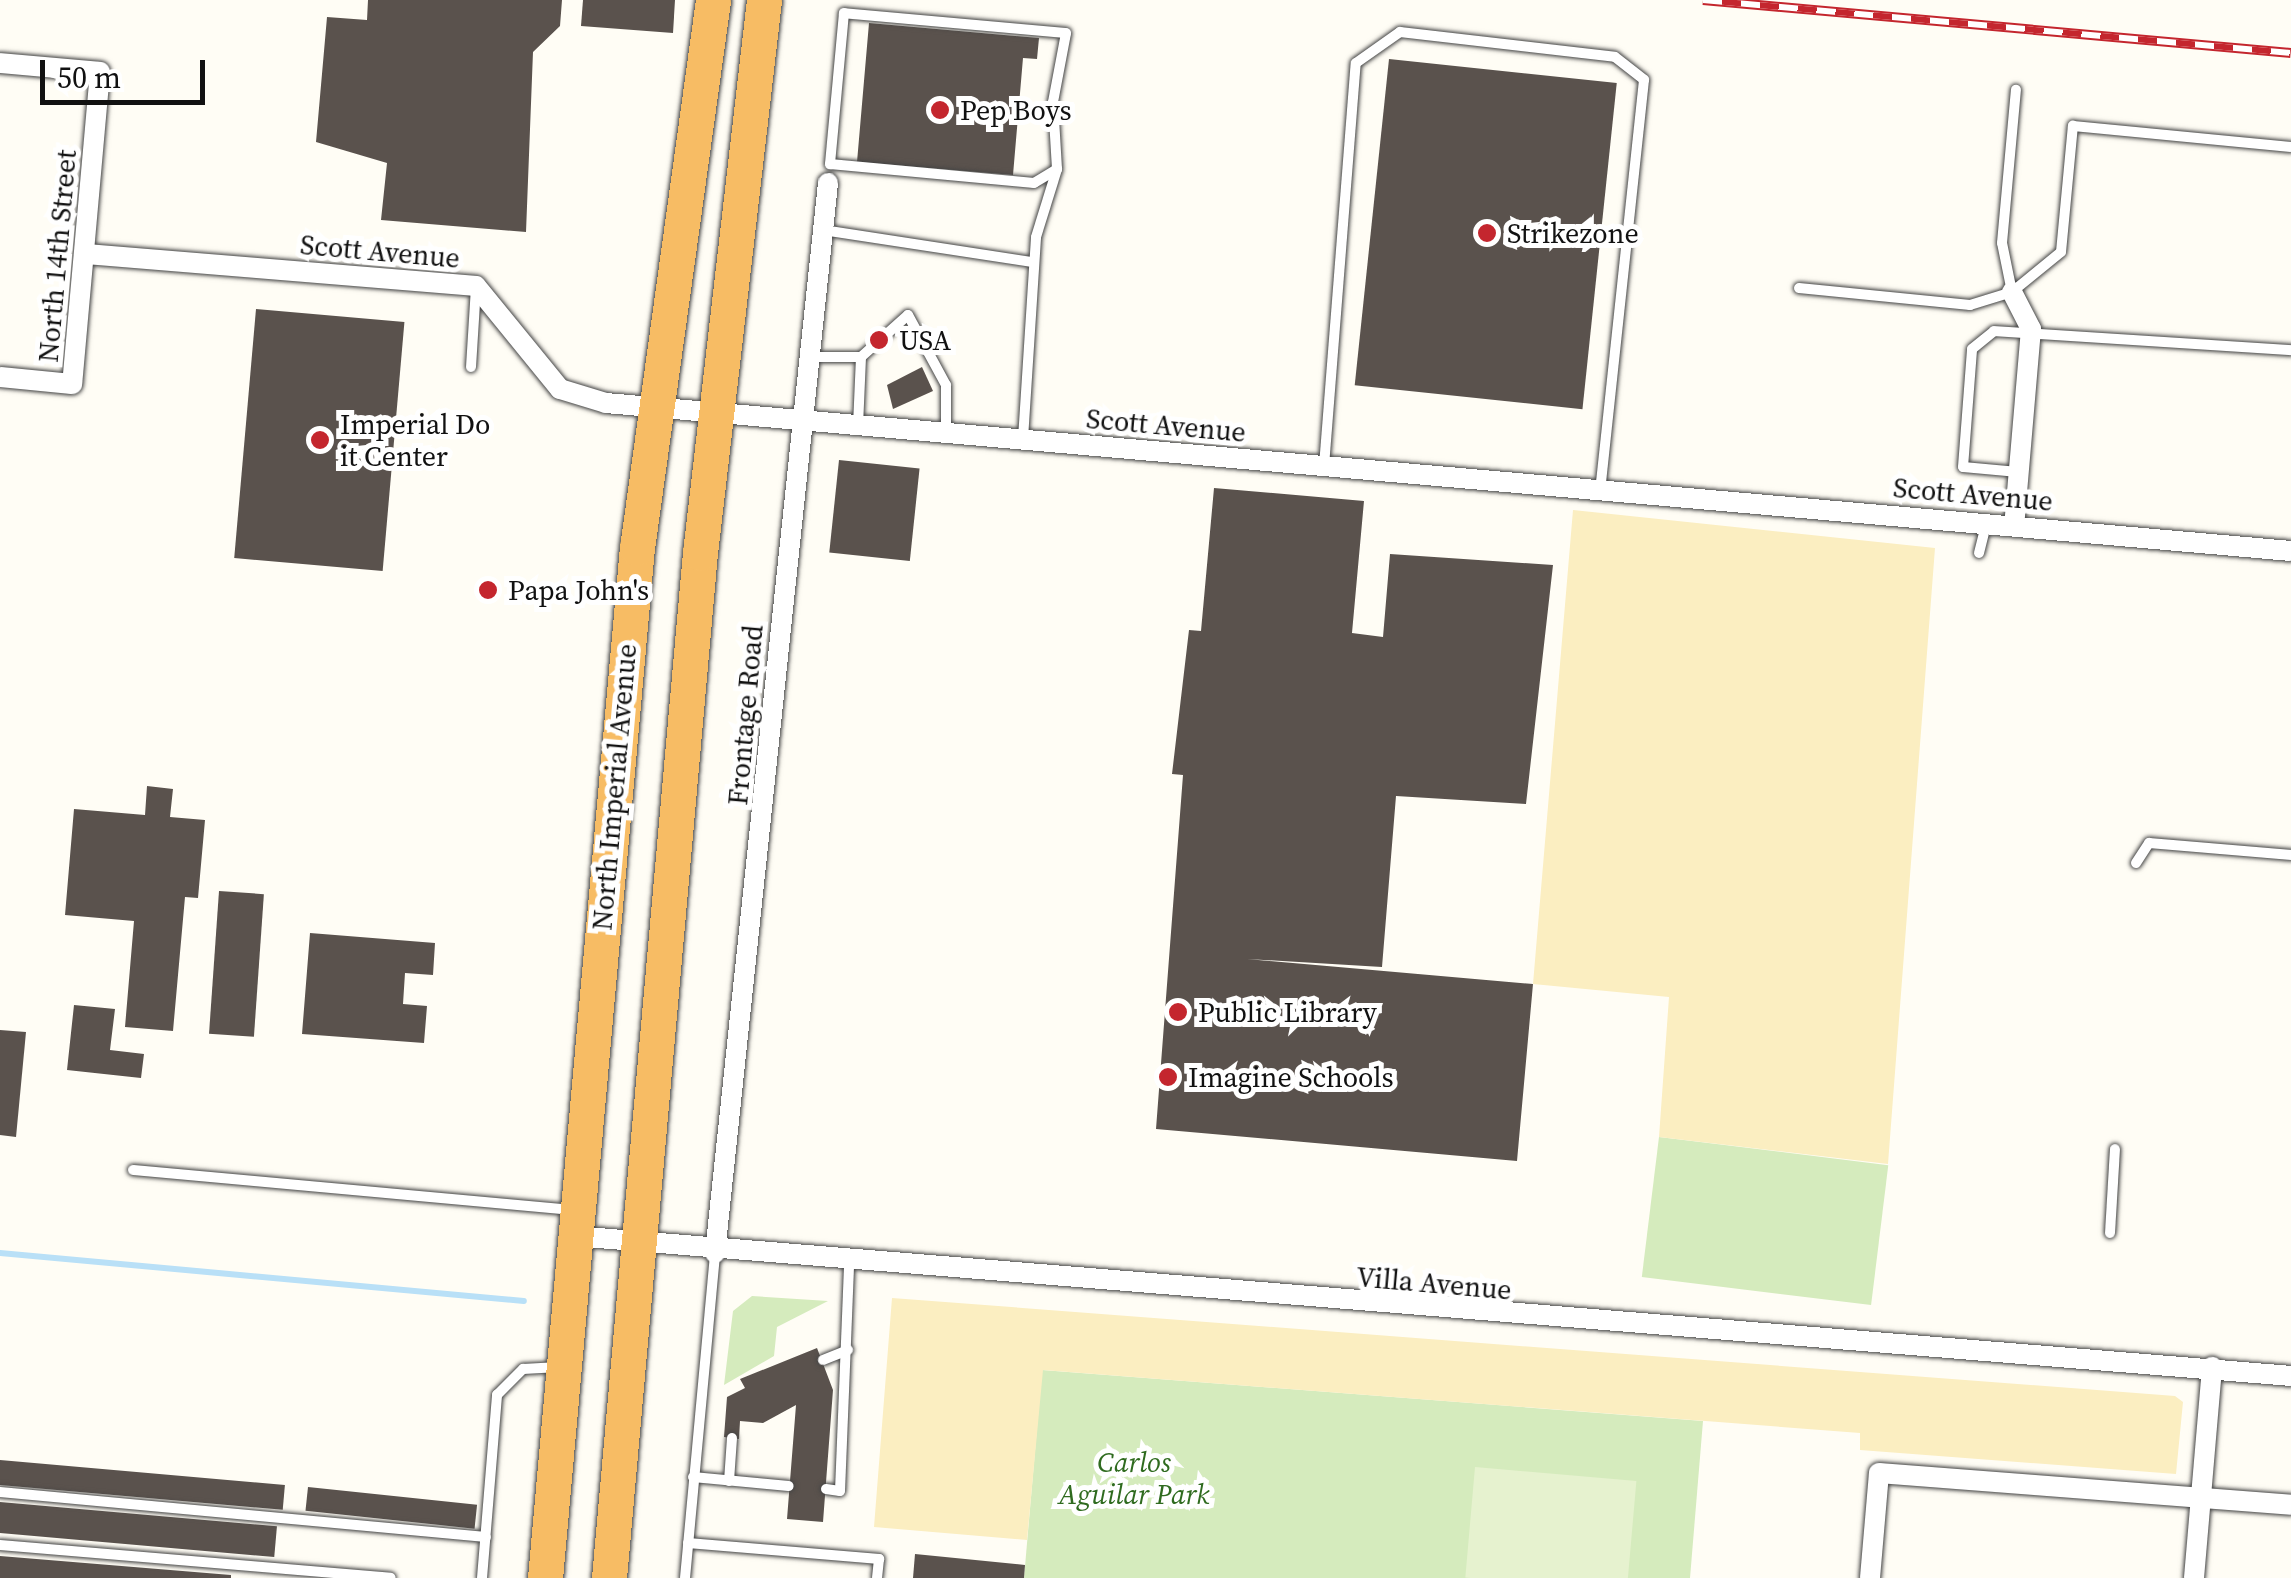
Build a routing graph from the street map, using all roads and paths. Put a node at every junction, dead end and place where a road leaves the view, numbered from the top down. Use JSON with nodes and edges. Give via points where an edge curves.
{"nodes":[{"id":1,"x":713,"y":0,"type":"edge"},
{"id":2,"x":764,"y":0,"type":"edge"},
{"id":3,"x":0,"y":64,"type":"edge"},
{"id":4,"x":2016,"y":90,"type":"dead end"},
{"id":5,"x":2291,"y":147,"type":"edge"},
{"id":6,"x":1056,"y":168,"type":"junction"},
{"id":7,"x":829,"y":174,"type":"junction"},
{"id":8,"x":822,"y":230,"type":"junction"},
{"id":9,"x":87,"y":254,"type":"junction"},
{"id":10,"x":1034,"y":262,"type":"junction"},
{"id":11,"x":476,"y":286,"type":"junction"},
{"id":12,"x":1799,"y":288,"type":"dead end"},
{"id":13,"x":2012,"y":292,"type":"junction"},
{"id":14,"x":2031,"y":329,"type":"junction"},
{"id":15,"x":2291,"y":350,"type":"edge"},
{"id":16,"x":806,"y":357,"type":"junction"},
{"id":17,"x":860,"y":357,"type":"junction"},
{"id":18,"x":471,"y":367,"type":"dead end"},
{"id":19,"x":0,"y":377,"type":"edge"},
{"id":20,"x":656,"y":408,"type":"junction"},
{"id":21,"x":715,"y":414,"type":"junction"},
{"id":22,"x":799,"y":421,"type":"junction"},
{"id":23,"x":858,"y":426,"type":"junction"},
{"id":24,"x":946,"y":434,"type":"junction"},
{"id":25,"x":1023,"y":440,"type":"junction"},
{"id":26,"x":1324,"y":466,"type":"junction"},
{"id":27,"x":2019,"y":472,"type":"junction"},
{"id":28,"x":1600,"y":490,"type":"junction"},
{"id":29,"x":1986,"y":523,"type":"junction"},
{"id":30,"x":2014,"y":526,"type":"junction"},
{"id":31,"x":2291,"y":551,"type":"edge"},
{"id":32,"x":1979,"y":554,"type":"dead end"},
{"id":33,"x":2291,"y":855,"type":"edge"},
{"id":34,"x":2136,"y":863,"type":"dead end"},
{"id":35,"x":2116,"y":1148,"type":"dead end"},
{"id":36,"x":133,"y":1170,"type":"dead end"},
{"id":37,"x":575,"y":1223,"type":"junction"},
{"id":38,"x":2110,"y":1234,"type":"dead end"},
{"id":39,"x":640,"y":1244,"type":"junction"},
{"id":40,"x":716,"y":1253,"type":"junction"},
{"id":41,"x":850,"y":1266,"type":"junction"},
{"id":42,"x":848,"y":1350,"type":"junction"},
{"id":43,"x":823,"y":1360,"type":"dead end"},
{"id":44,"x":562,"y":1367,"type":"junction"},
{"id":45,"x":2212,"y":1368,"type":"junction"},
{"id":46,"x":2291,"y":1376,"type":"edge"},
{"id":47,"x":732,"y":1438,"type":"dead end"},
{"id":48,"x":693,"y":1477,"type":"junction"},
{"id":49,"x":729,"y":1481,"type":"junction"},
{"id":50,"x":790,"y":1486,"type":"dead end"},
{"id":51,"x":826,"y":1489,"type":"dead end"},
{"id":52,"x":0,"y":1492,"type":"edge"},
{"id":53,"x":2201,"y":1497,"type":"junction"},
{"id":54,"x":2291,"y":1505,"type":"edge"},
{"id":55,"x":486,"y":1538,"type":"junction"},
{"id":56,"x":688,"y":1543,"type":"junction"},
{"id":57,"x":0,"y":1545,"type":"edge"},
{"id":58,"x":391,"y":1578,"type":"edge"},
{"id":59,"x":482,"y":1578,"type":"edge"},
{"id":60,"x":545,"y":1578,"type":"edge"},
{"id":61,"x":610,"y":1578,"type":"edge"},
{"id":62,"x":685,"y":1578,"type":"edge"},
{"id":63,"x":877,"y":1578,"type":"edge"},
{"id":64,"x":1870,"y":1578,"type":"edge"},
{"id":65,"x":2194,"y":1578,"type":"edge"}],
"edges":[{"from":1,"to":20,"type":"highway","name":"North Imperial Avenue"},
{"from":2,"to":21,"type":"highway"},
{"from":3,"to":9,"type":"street","name":"North 14th Street","via":[[100,72]]},
{"from":4,"to":13,"type":"lane","via":[[2002,243]]},
{"from":5,"to":13,"type":"lane","via":[[2073,126],[2061,252]]},
{"from":6,"to":7,"type":"lane","via":[[1034,183]]},
{"from":6,"to":7,"type":"lane","via":[[1052,102],[1066,33],[844,13]]},
{"from":6,"to":10,"type":"lane"},
{"from":7,"to":8,"type":"street","name":"Frontage Road"},
{"from":8,"to":10,"type":"lane"},
{"from":8,"to":16,"type":"street","name":"Frontage Road"},
{"from":9,"to":11,"type":"street","name":"Scott Avenue"},
{"from":9,"to":19,"type":"street","name":"North 14th Street","via":[[72,384]]},
{"from":10,"to":25,"type":"lane"},
{"from":11,"to":18,"type":"lane"},
{"from":11,"to":20,"type":"street","name":"Scott Avenue","via":[[560,389]]},
{"from":12,"to":13,"type":"lane","via":[[1970,305]]},
{"from":13,"to":14,"type":"street"},
{"from":14,"to":15,"type":"lane"},
{"from":14,"to":27,"type":"street"},
{"from":14,"to":27,"type":"lane","via":[[1994,332],[1972,349],[1963,467]]},
{"from":16,"to":17,"type":"lane"},
{"from":16,"to":22,"type":"street","name":"Frontage Road"},
{"from":17,"to":23,"type":"lane"},
{"from":17,"to":24,"type":"lane","via":[[908,315],[946,385]]},
{"from":20,"to":21,"type":"street","name":"Scott Avenue"},
{"from":20,"to":37,"type":"highway","name":"North Imperial Avenue"},
{"from":21,"to":22,"type":"street","name":"Scott Avenue"},
{"from":21,"to":39,"type":"highway"},
{"from":22,"to":23,"type":"street","name":"Scott Avenue"},
{"from":22,"to":40,"type":"street","name":"Frontage Road"},
{"from":23,"to":24,"type":"street","name":"Scott Avenue"},
{"from":24,"to":25,"type":"street","name":"Scott Avenue"},
{"from":25,"to":26,"type":"street","name":"Scott Avenue"},
{"from":26,"to":28,"type":"street","name":"Scott Avenue"},
{"from":26,"to":28,"type":"lane","via":[[1356,63],[1400,32],[1614,57],[1644,80]]},
{"from":27,"to":30,"type":"street"},
{"from":28,"to":29,"type":"street","name":"Scott Avenue"},
{"from":29,"to":30,"type":"street","name":"Scott Avenue"},
{"from":29,"to":32,"type":"lane"},
{"from":30,"to":31,"type":"street","name":"Scott Avenue"},
{"from":33,"to":34,"type":"lane","via":[[2149,843]]},
{"from":35,"to":38,"type":"lane"},
{"from":36,"to":37,"type":"lane"},
{"from":37,"to":39,"type":"street","name":"Villa Avenue"},
{"from":37,"to":44,"type":"highway","name":"North Imperial Avenue"},
{"from":39,"to":40,"type":"street","name":"Villa Avenue"},
{"from":39,"to":61,"type":"highway"},
{"from":40,"to":41,"type":"street","name":"Villa Avenue"},
{"from":40,"to":48,"type":"lane"},
{"from":41,"to":42,"type":"lane"},
{"from":41,"to":45,"type":"street","name":"Villa Avenue"},
{"from":42,"to":43,"type":"lane"},
{"from":42,"to":51,"type":"lane","via":[[840,1491]]},
{"from":44,"to":55,"type":"lane","via":[[523,1368],[503,1380]]},
{"from":44,"to":60,"type":"highway","name":"North Imperial Avenue"},
{"from":45,"to":46,"type":"street","name":"Villa Avenue"},
{"from":45,"to":53,"type":"street"},
{"from":47,"to":49,"type":"lane"},
{"from":48,"to":49,"type":"lane"},
{"from":48,"to":56,"type":"lane"},
{"from":49,"to":50,"type":"lane"},
{"from":52,"to":55,"type":"lane"},
{"from":53,"to":54,"type":"street"},
{"from":53,"to":64,"type":"street","via":[[1879,1472]]},
{"from":53,"to":65,"type":"street"},
{"from":55,"to":59,"type":"lane"},
{"from":56,"to":62,"type":"lane"},
{"from":56,"to":63,"type":"lane","via":[[879,1559]]},
{"from":57,"to":58,"type":"lane"}]}
